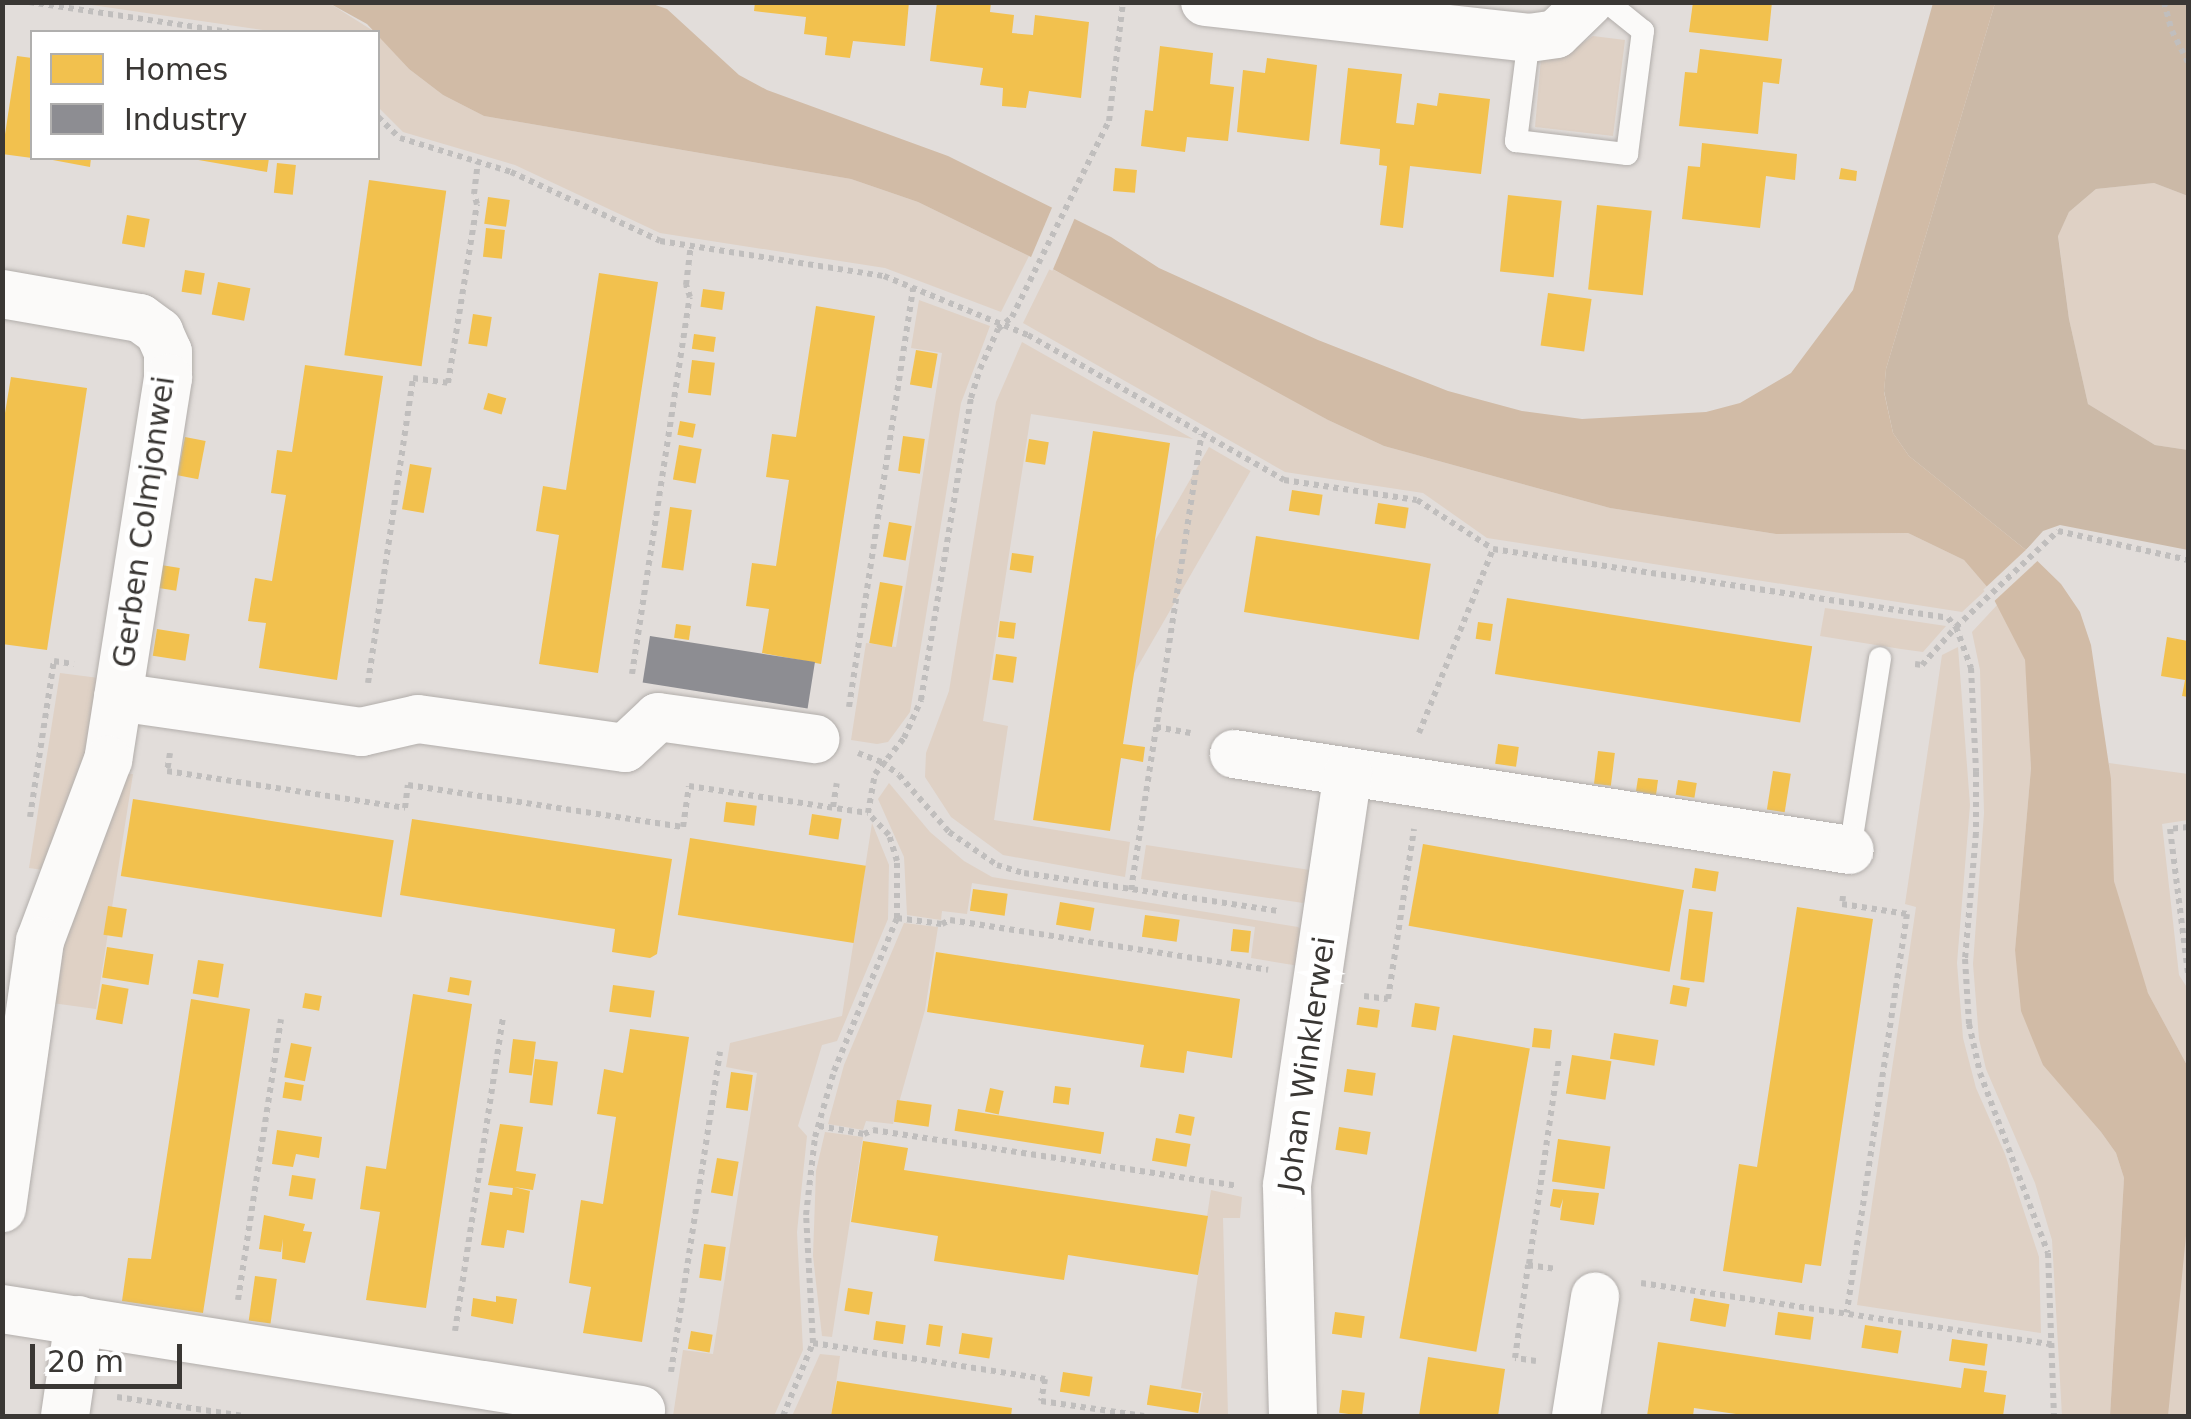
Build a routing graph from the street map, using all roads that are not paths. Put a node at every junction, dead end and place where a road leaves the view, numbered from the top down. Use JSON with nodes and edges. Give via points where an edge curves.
{"nodes":[{"id":1,"x":1205,"y":2,"type":"edge"},
{"id":2,"x":1589,"y":2,"type":"edge"},
{"id":3,"x":1607,"y":2,"type":"edge"},
{"id":4,"x":1529,"y":38,"type":"junction"},
{"id":5,"x":2,"y":294,"type":"edge"},
{"id":6,"x":1880,"y":658,"type":"road end"},
{"id":7,"x":118,"y":696,"type":"junction"},
{"id":8,"x":828,"y":745,"type":"road end"},
{"id":9,"x":1234,"y":754,"type":"dead end"},
{"id":10,"x":1348,"y":772,"type":"junction"},
{"id":11,"x":1850,"y":850,"type":"joint"},
{"id":12,"x":17,"y":998,"type":"edge"},
{"id":13,"x":2,"y":1208,"type":"edge"},
{"id":14,"x":1595,"y":1283,"type":"road end"},
{"id":15,"x":2,"y":1309,"type":"edge"},
{"id":16,"x":79,"y":1320,"type":"junction"},
{"id":17,"x":656,"y":1393,"type":"road end"},
{"id":18,"x":67,"y":1403,"type":"edge"},
{"id":19,"x":1292,"y":1416,"type":"edge"},
{"id":20,"x":1576,"y":1416,"type":"edge"}],
"edges":[{"from":1,"to":4,"type":"street"},
{"from":2,"to":4,"type":"street","via":[[1556,34]]},
{"from":3,"to":4,"type":"lane","via":[[1643,31],[1626,154],[1516,141]]},
{"from":5,"to":7,"type":"street","name":"Gerben Colmjonwei","via":[[140,318],[159,332],[168,352]]},
{"from":6,"to":11,"type":"lane"},
{"from":7,"to":8,"type":"street","name":"Gerben Colmjonwei","via":[[361,732],[418,719],[625,748],[658,717]]},
{"from":7,"to":12,"type":"street","name":"Gerben Colmjonwei","via":[[108,760]]},
{"from":9,"to":10,"type":"street"},
{"from":10,"to":11,"type":"street"},
{"from":10,"to":19,"type":"street","name":"Johan Winklerwei","via":[[1287,1194]]},
{"from":12,"to":13,"type":"street","name":"Gerben Colmjonwei"},
{"from":14,"to":20,"type":"street"},
{"from":15,"to":16,"type":"street"},
{"from":16,"to":17,"type":"street","via":[[448,1380]]},
{"from":16,"to":18,"type":"street"}]}
